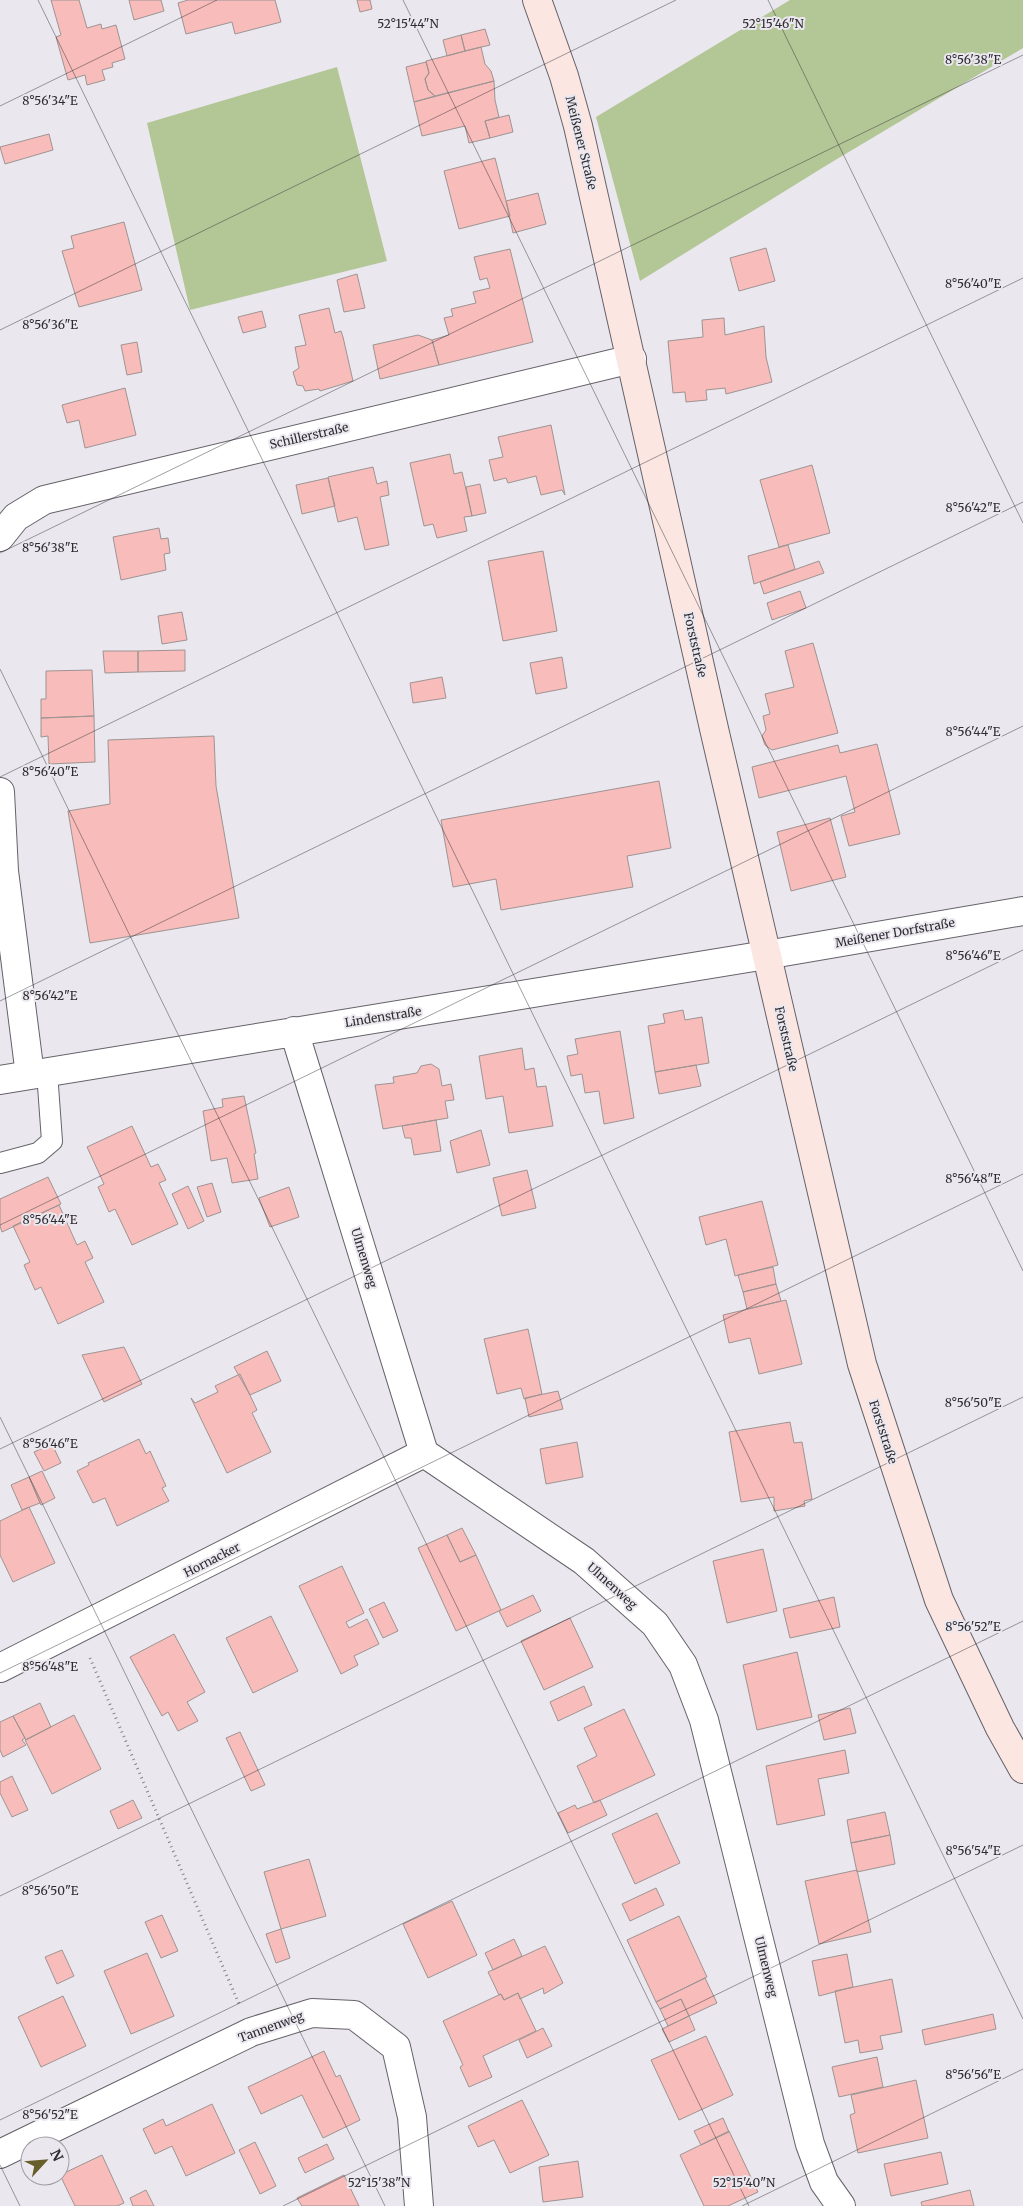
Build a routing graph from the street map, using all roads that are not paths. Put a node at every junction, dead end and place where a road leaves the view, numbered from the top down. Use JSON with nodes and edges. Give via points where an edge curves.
{"nodes":[{"id":1,"x":537,"y":0,"type":"edge"},
{"id":2,"x":615,"y":288,"type":"joint"},
{"id":3,"x":632,"y":359,"type":"junction"},
{"id":4,"x":0,"y":537,"type":"edge"},
{"id":5,"x":0,"y":792,"type":"edge"},
{"id":6,"x":1023,"y":910,"type":"edge"},
{"id":7,"x":766,"y":955,"type":"junction"},
{"id":8,"x":294,"y":1031,"type":"junction"},
{"id":9,"x":39,"y":1074,"type":"junction"},
{"id":10,"x":0,"y":1080,"type":"edge"},
{"id":11,"x":0,"y":1162,"type":"edge"},
{"id":12,"x":424,"y":1453,"type":"junction"},
{"id":13,"x":0,"y":1668,"type":"edge"},
{"id":14,"x":1023,"y":1769,"type":"edge"},
{"id":15,"x":0,"y":2154,"type":"edge"},
{"id":16,"x":418,"y":2206,"type":"edge"},
{"id":17,"x":841,"y":2206,"type":"edge"}],
"edges":[{"from":1,"to":2,"type":"street","name":"Meißener Straße","via":[[578,126]]},
{"from":2,"to":3,"type":"street","name":"Forststraße"},
{"from":3,"to":4,"type":"street","name":"Schillerstraße","via":[[44,500],[16,517]]},
{"from":3,"to":7,"type":"street","name":"Forststraße"},
{"from":5,"to":9,"type":"street","via":[[4,871]]},
{"from":6,"to":7,"type":"street","name":"Meißener Dorfstraße"},
{"from":7,"to":8,"type":"street","name":"Lindenstraße"},
{"from":7,"to":14,"type":"street","name":"Forststraße","via":[[877,1416],[939,1600]]},
{"from":8,"to":9,"type":"street","name":"Lindenstraße"},
{"from":8,"to":12,"type":"street","name":"Ulmenweg"},
{"from":9,"to":10,"type":"street","name":"Lindenstraße"},
{"from":9,"to":11,"type":"lane","via":[[52,1141],[38,1153]]},
{"from":12,"to":13,"type":"street","name":"Hornacker"},
{"from":12,"to":17,"type":"street","name":"Ulmenweg","via":[[584,1561],[655,1624],[683,1665],[704,1720],[810,2144],[824,2182]]},
{"from":15,"to":16,"type":"street","name":"Tannenweg","via":[[251,2032],[312,2013],[354,2015],[396,2047],[412,2116]]}]}
